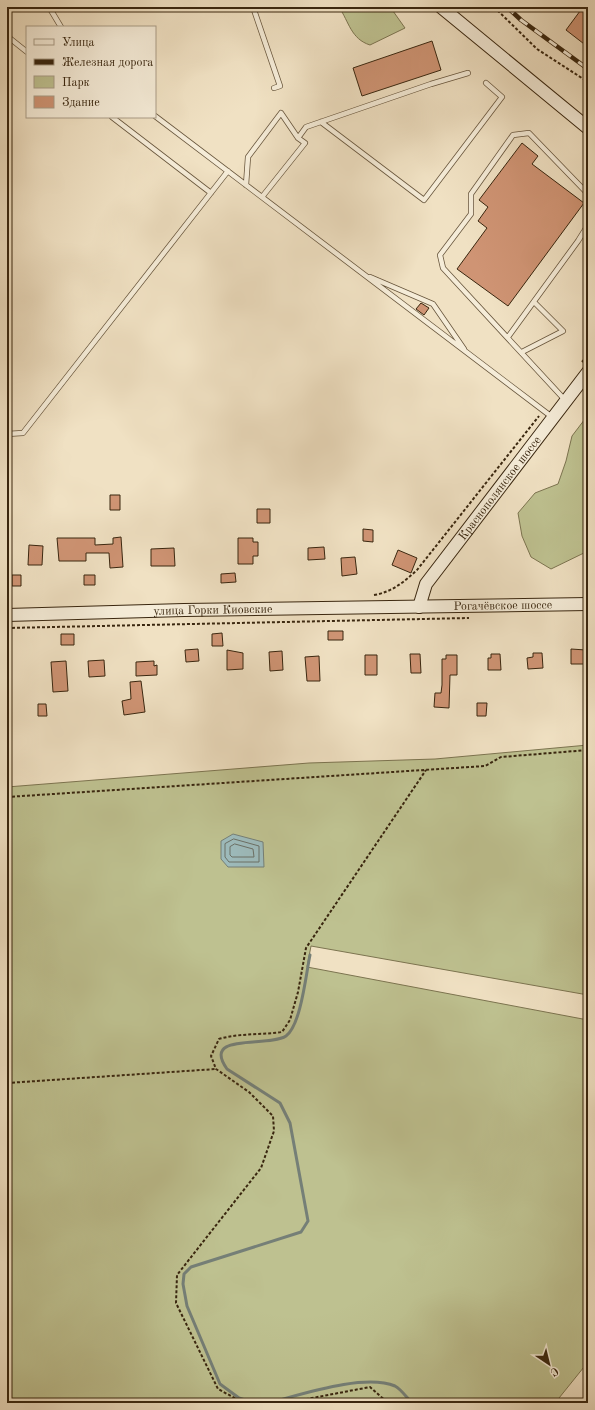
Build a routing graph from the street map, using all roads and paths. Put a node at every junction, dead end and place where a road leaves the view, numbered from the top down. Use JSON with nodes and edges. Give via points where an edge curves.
{"nodes":[{"id":1,"x":49,"y":7,"type":"edge"},
{"id":2,"x":253,"y":7,"type":"edge"},
{"id":3,"x":441,"y":7,"type":"edge"},
{"id":4,"x":494,"y":7,"type":"edge"},
{"id":5,"x":61,"y":26,"type":"edge"},
{"id":6,"x":7,"y":36,"type":"edge"},
{"id":7,"x":26,"y":51,"type":"edge"},
{"id":8,"x":468,"y":73,"type":"dead end"},
{"id":9,"x":588,"y":82,"type":"edge"},
{"id":10,"x":486,"y":83,"type":"dead end"},
{"id":11,"x":274,"y":88,"type":"dead end"},
{"id":12,"x":156,"y":117,"type":"edge"},
{"id":13,"x":113,"y":118,"type":"edge"},
{"id":14,"x":321,"y":122,"type":"junction"},
{"id":15,"x":588,"y":128,"type":"edge"},
{"id":16,"x":298,"y":138,"type":"junction"},
{"id":17,"x":228,"y":172,"type":"junction"},
{"id":18,"x":246,"y":185,"type":"junction"},
{"id":19,"x":211,"y":193,"type":"junction"},
{"id":20,"x":588,"y":194,"type":"edge"},
{"id":21,"x":262,"y":197,"type":"junction"},
{"id":22,"x":588,"y":225,"type":"edge"},
{"id":23,"x":362,"y":273,"type":"junction"},
{"id":24,"x":534,"y":302,"type":"junction"},
{"id":25,"x":508,"y":337,"type":"junction"},
{"id":26,"x":522,"y":352,"type":"junction"},
{"id":27,"x":468,"y":353,"type":"junction"},
{"id":28,"x":588,"y":354,"type":"edge"},
{"id":29,"x":583,"y":370,"type":"edge"},
{"id":30,"x":566,"y":401,"type":"junction"},
{"id":31,"x":543,"y":410,"type":"junction"},
{"id":32,"x":553,"y":418,"type":"junction"},
{"id":33,"x":7,"y":434,"type":"edge"},
{"id":34,"x":373,"y":595,"type":"dead end"},
{"id":35,"x":588,"y":604,"type":"edge"},
{"id":36,"x":419,"y":607,"type":"junction"},
{"id":37,"x":7,"y":615,"type":"edge"},
{"id":38,"x":477,"y":618,"type":"dead end"},
{"id":39,"x":7,"y":628,"type":"edge"},
{"id":40,"x":588,"y":750,"type":"edge"},
{"id":41,"x":426,"y":770,"type":"junction"},
{"id":42,"x":7,"y":797,"type":"edge"},
{"id":43,"x":216,"y":1068,"type":"junction"},
{"id":44,"x":7,"y":1083,"type":"edge"},
{"id":45,"x":244,"y":1403,"type":"edge"},
{"id":46,"x":286,"y":1403,"type":"edge"},
{"id":47,"x":388,"y":1403,"type":"edge"}],
"edges":[{"from":1,"to":5,"type":"lane"},
{"from":2,"to":11,"type":"lane","via":[[280,86]]},
{"from":3,"to":15,"type":"main road"},
{"from":4,"to":9,"type":"path","via":[[536,49]]},
{"from":6,"to":7,"type":"lane"},
{"from":8,"to":14,"type":"lane"},
{"from":10,"to":14,"type":"lane","via":[[502,97],[424,200]]},
{"from":12,"to":17,"type":"lane"},
{"from":13,"to":19,"type":"lane"},
{"from":14,"to":16,"type":"lane","via":[[306,127]]},
{"from":16,"to":18,"type":"lane","via":[[281,113],[248,157]]},
{"from":16,"to":21,"type":"lane","via":[[305,143]]},
{"from":17,"to":18,"type":"lane"},
{"from":17,"to":19,"type":"lane"},
{"from":18,"to":21,"type":"lane"},
{"from":19,"to":33,"type":"lane","via":[[23,433]]},
{"from":20,"to":25,"type":"lane","via":[[529,133],[513,135],[471,194],[471,214],[440,255],[443,268]]},
{"from":21,"to":23,"type":"lane"},
{"from":22,"to":24,"type":"lane"},
{"from":23,"to":27,"type":"lane"},
{"from":23,"to":27,"type":"lane","via":[[432,304]]},
{"from":24,"to":25,"type":"lane"},
{"from":24,"to":26,"type":"lane","via":[[563,331]]},
{"from":25,"to":26,"type":"lane"},
{"from":26,"to":30,"type":"lane"},
{"from":27,"to":31,"type":"lane"},
{"from":28,"to":29,"type":"path"},
{"from":29,"to":30,"type":"main road","name":"Краснополянское шоссе"},
{"from":30,"to":32,"type":"main road","name":"Краснополянское шоссе"},
{"from":31,"to":32,"type":"lane"},
{"from":31,"to":34,"type":"path","via":[[417,570],[406,581],[386,593]]},
{"from":32,"to":36,"type":"main road","name":"Краснополянское шоссе","via":[[426,584]]},
{"from":35,"to":36,"type":"main road","name":"Рогачёвское шоссе"},
{"from":36,"to":37,"type":"main road","name":"улица Горки Киовские"},
{"from":38,"to":39,"type":"path"},
{"from":40,"to":41,"type":"path","via":[[501,757],[485,766]]},
{"from":41,"to":42,"type":"path"},
{"from":41,"to":43,"type":"path","via":[[306,948],[290,1020],[282,1032],[233,1035],[219,1039],[211,1056]]},
{"from":43,"to":44,"type":"path"},
{"from":43,"to":45,"type":"path","via":[[249,1092],[272,1116],[274,1132],[261,1168],[177,1275],[176,1303],[218,1389]]},
{"from":46,"to":47,"type":"path","via":[[370,1387]]}]}
